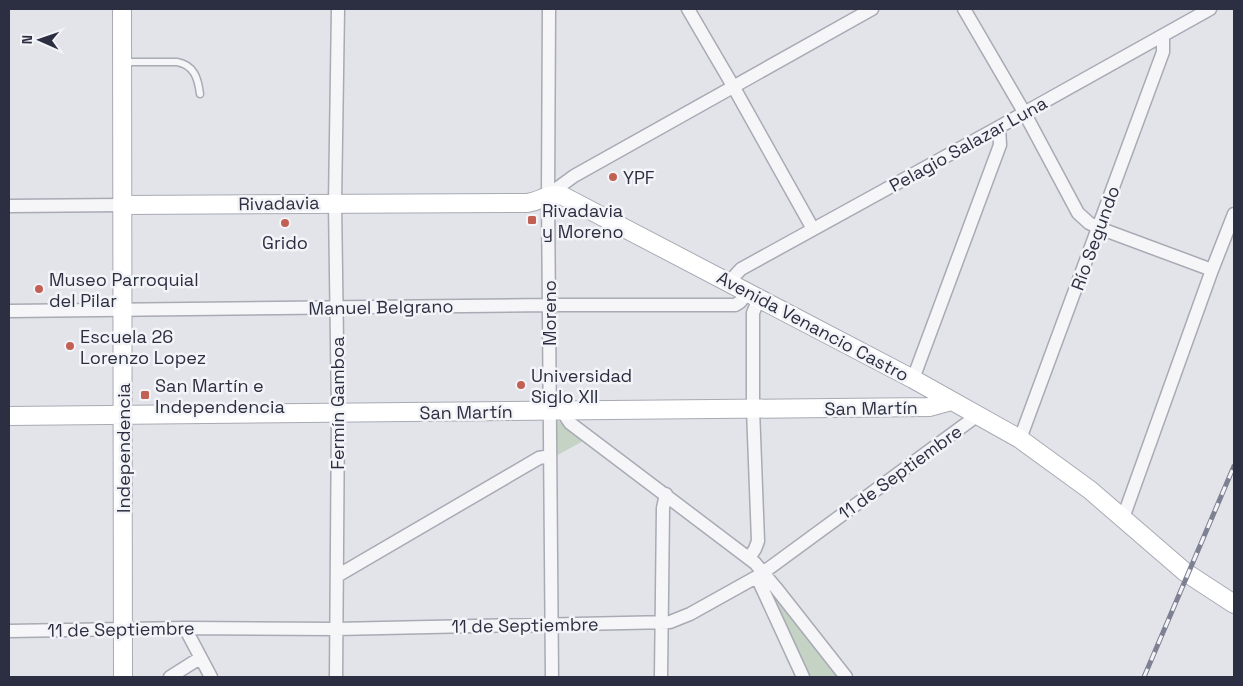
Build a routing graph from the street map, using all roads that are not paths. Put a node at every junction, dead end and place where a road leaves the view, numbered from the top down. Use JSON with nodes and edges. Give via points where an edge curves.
{"nodes":[{"id":1,"x":122,"y":9,"type":"edge"},
{"id":2,"x":338,"y":9,"type":"edge"},
{"id":3,"x":549,"y":9,"type":"edge"},
{"id":4,"x":688,"y":9,"type":"edge"},
{"id":5,"x":872,"y":9,"type":"edge"},
{"id":6,"x":964,"y":9,"type":"edge"},
{"id":7,"x":1210,"y":9,"type":"edge"},
{"id":8,"x":1163,"y":36,"type":"junction"},
{"id":9,"x":122,"y":62,"type":"junction"},
{"id":10,"x":733,"y":86,"type":"junction"},
{"id":11,"x":200,"y":94,"type":"dead end"},
{"id":12,"x":1024,"y":112,"type":"junction"},
{"id":13,"x":999,"y":127,"type":"junction"},
{"id":14,"x":548,"y":195,"type":"junction"},
{"id":15,"x":335,"y":203,"type":"junction"},
{"id":16,"x":123,"y":205,"type":"junction"},
{"id":17,"x":9,"y":206,"type":"edge"},
{"id":18,"x":1234,"y":214,"type":"edge"},
{"id":19,"x":1099,"y":228,"type":"junction"},
{"id":20,"x":813,"y":229,"type":"junction"},
{"id":21,"x":1212,"y":270,"type":"junction"},
{"id":22,"x":729,"y":282,"type":"junction"},
{"id":23,"x":754,"y":295,"type":"junction"},
{"id":24,"x":549,"y":305,"type":"junction"},
{"id":25,"x":336,"y":307,"type":"junction"},
{"id":26,"x":123,"y":310,"type":"junction"},
{"id":27,"x":9,"y":311,"type":"edge"},
{"id":28,"x":913,"y":379,"type":"junction"},
{"id":29,"x":951,"y":400,"type":"junction"},
{"id":30,"x":753,"y":409,"type":"junction"},
{"id":31,"x":557,"y":411,"type":"junction"},
{"id":32,"x":338,"y":413,"type":"junction"},
{"id":33,"x":122,"y":415,"type":"junction"},
{"id":34,"x":978,"y":415,"type":"junction"},
{"id":35,"x":9,"y":416,"type":"edge"},
{"id":36,"x":1020,"y":438,"type":"junction"},
{"id":37,"x":550,"y":456,"type":"junction"},
{"id":38,"x":666,"y":494,"type":"junction"},
{"id":39,"x":1123,"y":518,"type":"junction"},
{"id":40,"x":749,"y":558,"type":"junction"},
{"id":41,"x":761,"y":575,"type":"junction"},
{"id":42,"x":337,"y":576,"type":"junction"},
{"id":43,"x":1234,"y":604,"type":"edge"},
{"id":44,"x":660,"y":622,"type":"junction"},
{"id":45,"x":552,"y":624,"type":"junction"},
{"id":46,"x":185,"y":628,"type":"junction"},
{"id":47,"x":124,"y":629,"type":"junction"},
{"id":48,"x":336,"y":629,"type":"junction"},
{"id":49,"x":9,"y":631,"type":"edge"},
{"id":50,"x":200,"y":658,"type":"junction"},
{"id":51,"x":123,"y":677,"type":"edge"},
{"id":52,"x":170,"y":677,"type":"edge"},
{"id":53,"x":211,"y":677,"type":"edge"},
{"id":54,"x":336,"y":677,"type":"edge"},
{"id":55,"x":552,"y":677,"type":"edge"},
{"id":56,"x":661,"y":677,"type":"edge"},
{"id":57,"x":803,"y":677,"type":"edge"},
{"id":58,"x":846,"y":677,"type":"edge"}],
"edges":[{"from":1,"to":9,"type":"street","name":"Independencia"},
{"from":2,"to":15,"type":"street","name":"Fermín Gamboa"},
{"from":3,"to":14,"type":"street","name":"Moreno"},
{"from":4,"to":10,"type":"street"},
{"from":5,"to":10,"type":"street"},
{"from":6,"to":12,"type":"street"},
{"from":7,"to":8,"type":"street","name":"Pelagio Salazar Luna"},
{"from":8,"to":12,"type":"street","name":"Pelagio Salazar Luna"},
{"from":8,"to":19,"type":"street","name":"Río Segundo","via":[[1163,52]]},
{"from":9,"to":11,"type":"lane","via":[[185,64],[197,77]]},
{"from":9,"to":16,"type":"street","name":"Independencia"},
{"from":10,"to":14,"type":"street","via":[[574,176]]},
{"from":10,"to":20,"type":"street"},
{"from":12,"to":13,"type":"street","name":"Pelagio Salazar Luna"},
{"from":12,"to":19,"type":"street","via":[[1078,213]]},
{"from":13,"to":20,"type":"street","name":"Pelagio Salazar Luna"},
{"from":13,"to":28,"type":"street","via":[[1000,145]]},
{"from":14,"to":15,"type":"street","name":"Rivadavia","via":[[527,203]]},
{"from":14,"to":22,"type":"street","name":"Avenida Venancio Castro","via":[[568,198]]},
{"from":14,"to":24,"type":"street","name":"Moreno"},
{"from":15,"to":16,"type":"street","name":"Rivadavia"},
{"from":15,"to":25,"type":"street","name":"Fermín Gamboa"},
{"from":16,"to":17,"type":"street","name":"Rivadavia"},
{"from":16,"to":26,"type":"street","name":"Independencia"},
{"from":18,"to":21,"type":"street"},
{"from":19,"to":21,"type":"street"},
{"from":19,"to":36,"type":"street","name":"Río Segundo"},
{"from":20,"to":22,"type":"street","name":"Pelagio Salazar Luna","via":[[741,268]]},
{"from":21,"to":39,"type":"street"},
{"from":22,"to":23,"type":"street","name":"Avenida Venancio Castro"},
{"from":23,"to":24,"type":"street","name":"Manuel Belgrano","via":[[735,305]]},
{"from":23,"to":28,"type":"street","name":"Avenida Venancio Castro"},
{"from":23,"to":30,"type":"street"},
{"from":24,"to":25,"type":"street","name":"Manuel Belgrano"},
{"from":24,"to":31,"type":"street","name":"Moreno"},
{"from":25,"to":26,"type":"street","name":"Manuel Belgrano"},
{"from":25,"to":32,"type":"street","name":"Fermín Gamboa"},
{"from":26,"to":27,"type":"street","name":"Manuel Belgrano"},
{"from":26,"to":33,"type":"street","name":"Independencia"},
{"from":28,"to":29,"type":"street","name":"Avenida Venancio Castro"},
{"from":29,"to":30,"type":"street","name":"San Martín","via":[[929,407]]},
{"from":29,"to":34,"type":"street","name":"Avenida Venancio Castro"},
{"from":30,"to":31,"type":"street","name":"San Martín"},
{"from":30,"to":40,"type":"street","via":[[758,541]]},
{"from":31,"to":32,"type":"street","name":"San Martín"},
{"from":31,"to":37,"type":"street","name":"Moreno"},
{"from":31,"to":38,"type":"street"},
{"from":32,"to":33,"type":"street","name":"San Martín"},
{"from":32,"to":42,"type":"street","name":"Fermín Gamboa"},
{"from":33,"to":35,"type":"street","name":"San Martín"},
{"from":33,"to":47,"type":"street","name":"Independencia"},
{"from":34,"to":36,"type":"street","name":"Avenida Venancio Castro"},
{"from":34,"to":41,"type":"street","name":"11 de Septiembre"},
{"from":36,"to":39,"type":"street","name":"Avenida Venancio Castro"},
{"from":37,"to":42,"type":"street","via":[[539,458]]},
{"from":37,"to":45,"type":"street","name":"Moreno"},
{"from":38,"to":40,"type":"street"},
{"from":38,"to":44,"type":"street"},
{"from":39,"to":43,"type":"street","name":"Avenida Venancio Castro","via":[[1192,577]]},
{"from":40,"to":41,"type":"street"},
{"from":41,"to":44,"type":"street","name":"11 de Septiembre","via":[[690,614],[670,622]]},
{"from":41,"to":57,"type":"street"},
{"from":41,"to":58,"type":"street"},
{"from":42,"to":48,"type":"street","name":"Fermín Gamboa"},
{"from":44,"to":45,"type":"street","name":"11 de Septiembre"},
{"from":44,"to":56,"type":"street"},
{"from":45,"to":48,"type":"street","name":"11 de Septiembre"},
{"from":45,"to":55,"type":"street","name":"Moreno"},
{"from":46,"to":47,"type":"street","name":"11 de Septiembre"},
{"from":46,"to":48,"type":"street","name":"11 de Septiembre"},
{"from":46,"to":50,"type":"street"},
{"from":47,"to":49,"type":"street","name":"11 de Septiembre"},
{"from":47,"to":51,"type":"street","name":"Independencia"},
{"from":48,"to":54,"type":"street","name":"Fermín Gamboa"},
{"from":50,"to":52,"type":"street"},
{"from":50,"to":53,"type":"street"}]}
